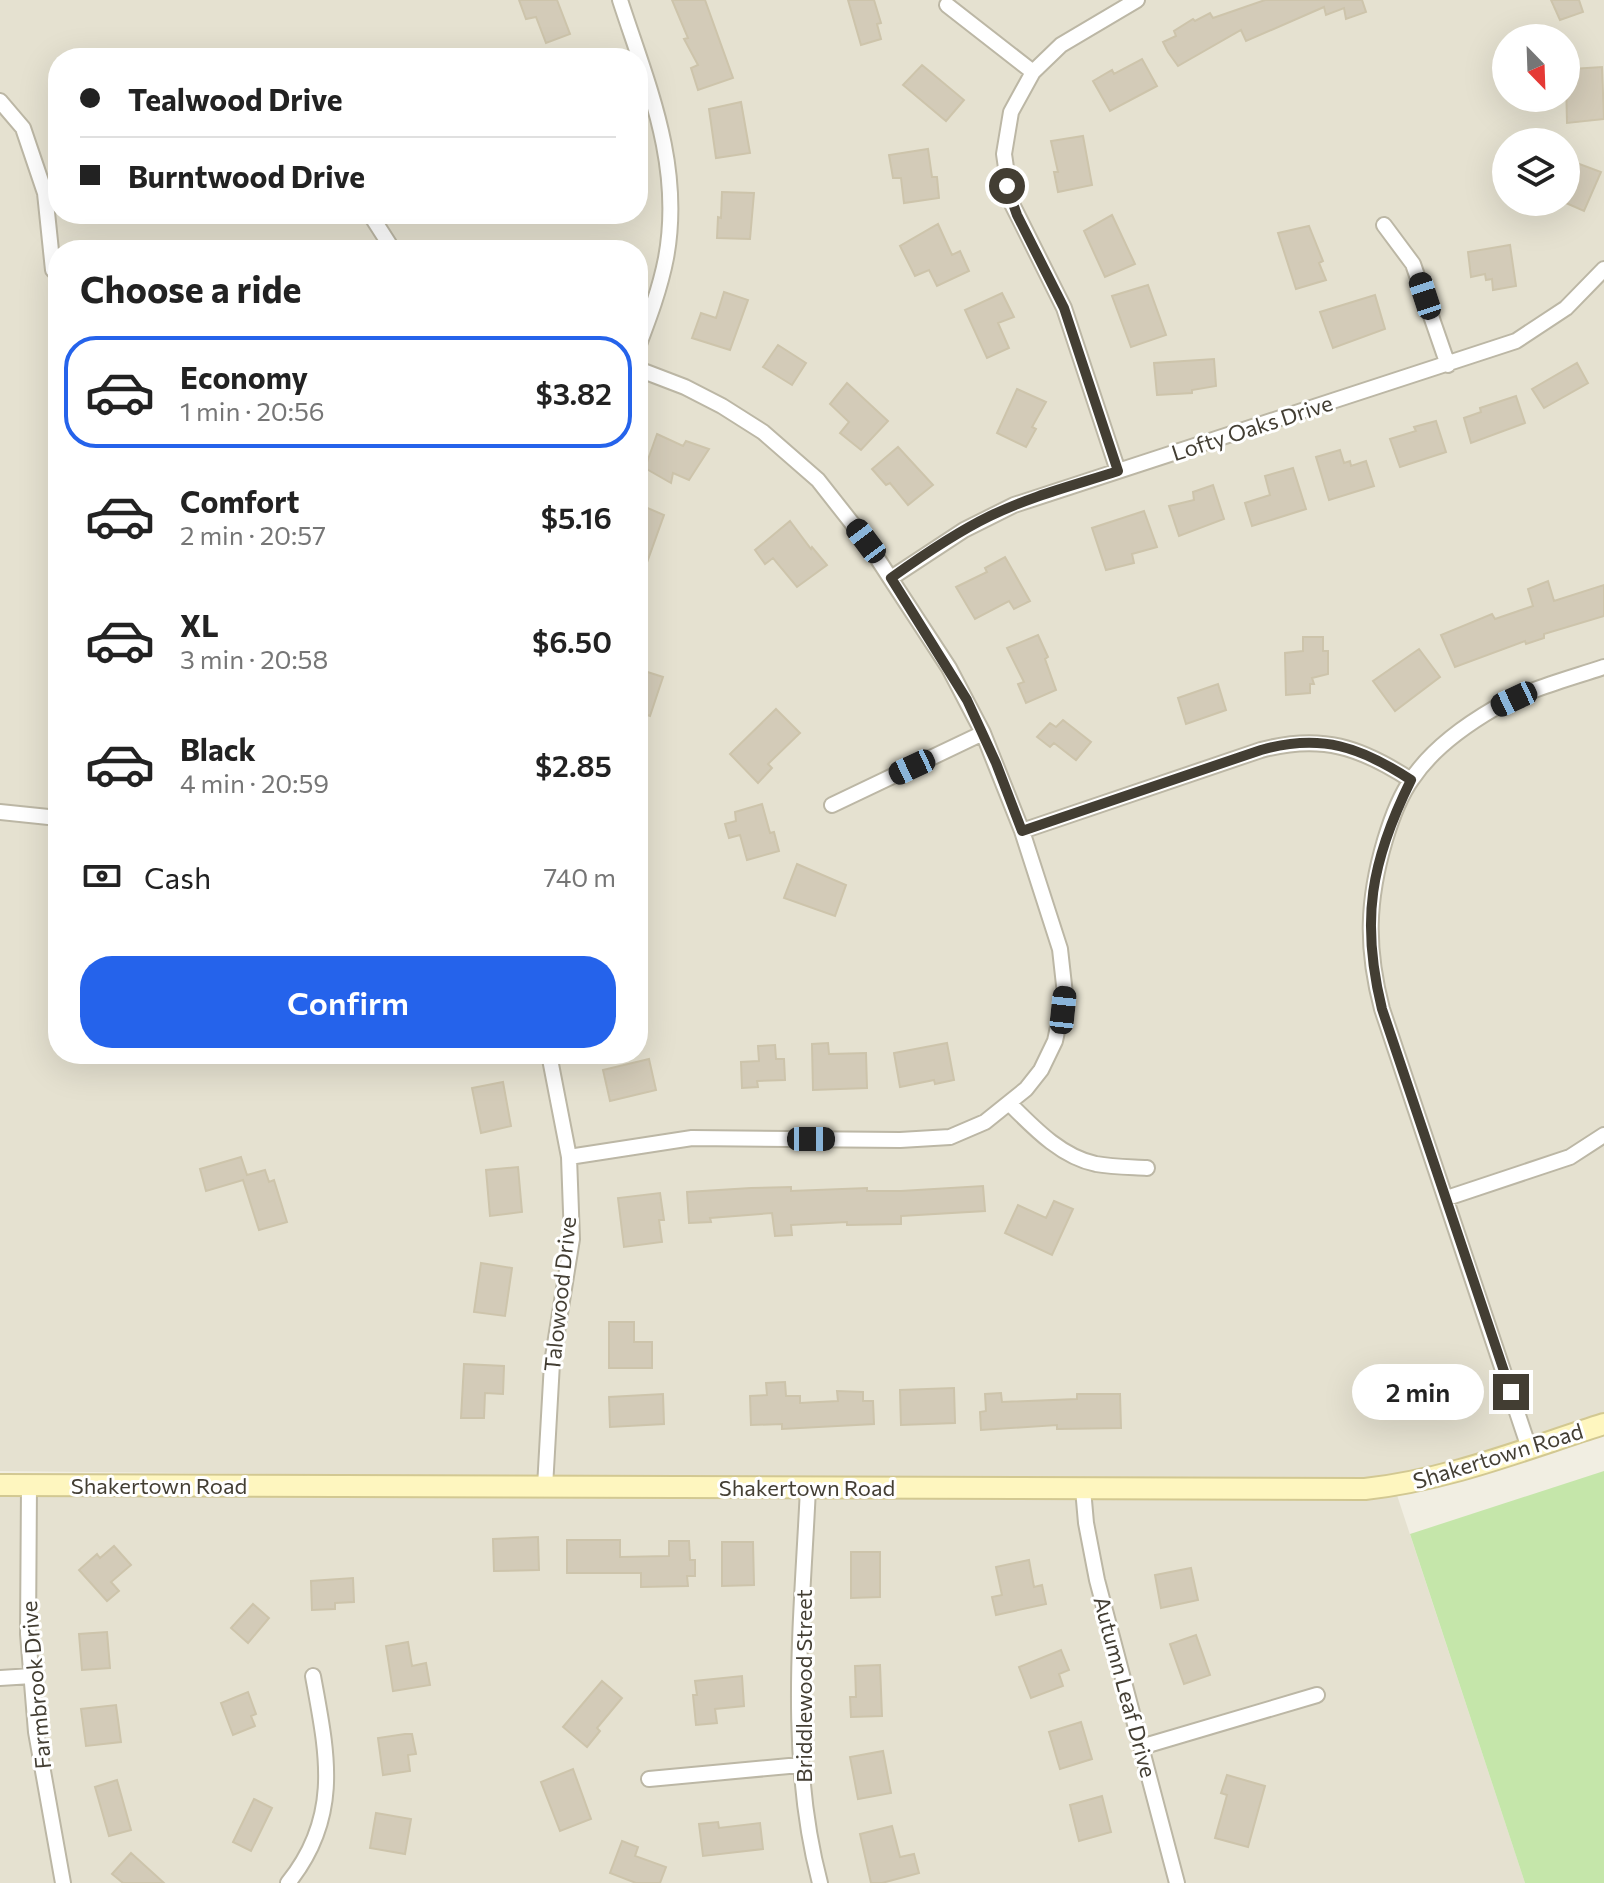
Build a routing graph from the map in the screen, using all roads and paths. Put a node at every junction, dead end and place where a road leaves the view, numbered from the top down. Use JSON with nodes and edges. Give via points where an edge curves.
{"nodes":[{"id":1,"x":620,"y":0,"type":"edge"},
{"id":2,"x":1137,"y":0,"type":"edge"},
{"id":3,"x":947,"y":5,"type":"dead end"},
{"id":4,"x":636,"y":48,"type":"edge"},
{"id":5,"x":1033,"y":72,"type":"junction"},
{"id":6,"x":648,"y":86,"type":"edge"},
{"id":7,"x":0,"y":101,"type":"edge"},
{"id":8,"x":48,"y":222,"type":"edge"},
{"id":9,"x":1384,"y":225,"type":"dead end"},
{"id":10,"x":1604,"y":269,"type":"edge"},
{"id":11,"x":648,"y":320,"type":"edge"},
{"id":12,"x":1448,"y":365,"type":"junction"},
{"id":13,"x":648,"y":373,"type":"edge"},
{"id":14,"x":1118,"y":471,"type":"junction"},
{"id":15,"x":891,"y":578,"type":"junction"},
{"id":16,"x":1604,"y":667,"type":"edge"},
{"id":17,"x":983,"y":733,"type":"junction"},
{"id":18,"x":1411,"y":780,"type":"junction"},
{"id":19,"x":832,"y":805,"type":"dead end"},
{"id":20,"x":0,"y":812,"type":"edge"},
{"id":21,"x":48,"y":817,"type":"edge"},
{"id":22,"x":1022,"y":831,"type":"junction"},
{"id":23,"x":551,"y":1064,"type":"edge"},
{"id":24,"x":1009,"y":1103,"type":"junction"},
{"id":25,"x":1604,"y":1135,"type":"edge"},
{"id":26,"x":569,"y":1157,"type":"junction"},
{"id":27,"x":1147,"y":1168,"type":"dead end"},
{"id":28,"x":1447,"y":1198,"type":"junction"},
{"id":29,"x":1604,"y":1424,"type":"edge"},
{"id":30,"x":1529,"y":1448,"type":"junction"},
{"id":31,"x":0,"y":1485,"type":"edge"},
{"id":32,"x":29,"y":1485,"type":"junction"},
{"id":33,"x":545,"y":1487,"type":"junction"},
{"id":34,"x":808,"y":1488,"type":"junction"},
{"id":35,"x":1083,"y":1489,"type":"junction"},
{"id":36,"x":32,"y":1676,"type":"junction"},
{"id":37,"x":313,"y":1676,"type":"dead end"},
{"id":38,"x":0,"y":1678,"type":"edge"},
{"id":39,"x":1317,"y":1695,"type":"dead end"},
{"id":40,"x":1141,"y":1747,"type":"junction"},
{"id":41,"x":800,"y":1765,"type":"junction"},
{"id":42,"x":649,"y":1779,"type":"dead end"},
{"id":43,"x":63,"y":1883,"type":"edge"},
{"id":44,"x":288,"y":1883,"type":"edge"},
{"id":45,"x":820,"y":1883,"type":"edge"},
{"id":46,"x":1177,"y":1883,"type":"edge"}],
"edges":[{"from":1,"to":4,"type":"street"},
{"from":2,"to":5,"type":"street","via":[[1061,45]]},
{"from":3,"to":5,"type":"street"},
{"from":5,"to":14,"type":"street","via":[[1007,125],[1007,186],[1064,308]]},
{"from":6,"to":11,"type":"street","via":[[662,129],[670,183],[666,259]]},
{"from":7,"to":8,"type":"street","via":[[23,128],[45,193]]},
{"from":9,"to":12,"type":"street","via":[[1413,264]]},
{"from":10,"to":12,"type":"street","name":"Lofty Oaks Drive","via":[[1535,331]]},
{"from":12,"to":14,"type":"street","name":"Lofty Oaks Drive"},
{"from":13,"to":15,"type":"street","via":[[722,406],[782,447],[834,498]]},
{"from":14,"to":15,"type":"street","name":"Lofty Oaks Drive","via":[[992,515]]},
{"from":15,"to":17,"type":"street"},
{"from":16,"to":18,"type":"street","via":[[1497,707],[1435,751]]},
{"from":17,"to":19,"type":"street"},
{"from":17,"to":22,"type":"street"},
{"from":18,"to":22,"type":"street","via":[[1353,749],[1290,743]]},
{"from":18,"to":28,"type":"street","via":[[1391,820],[1376,871],[1370,948],[1382,1009]]},
{"from":20,"to":21,"type":"street"},
{"from":22,"to":24,"type":"street","via":[[1060,949],[1065,994],[1048,1056],[1026,1089]]},
{"from":23,"to":26,"type":"street","name":"Talowood Drive"},
{"from":24,"to":26,"type":"street","via":[[985,1122],[950,1137],[692,1138]]},
{"from":24,"to":27,"type":"street","via":[[1040,1134],[1071,1154],[1094,1163]]},
{"from":25,"to":28,"type":"street","via":[[1570,1157]]},
{"from":26,"to":33,"type":"street","name":"Talowood Drive","via":[[572,1239],[552,1363]]},
{"from":28,"to":30,"type":"street"},
{"from":29,"to":30,"type":"street","name":"Shakertown Road"},
{"from":30,"to":35,"type":"street","name":"Shakertown Road","via":[[1429,1479],[1365,1489]]},
{"from":31,"to":32,"type":"street","name":"Shakertown Road"},
{"from":32,"to":33,"type":"street","name":"Shakertown Road"},
{"from":32,"to":36,"type":"street","name":"Farmbrook Drive"},
{"from":33,"to":34,"type":"street","name":"Shakertown Road"},
{"from":34,"to":35,"type":"street","name":"Shakertown Road"},
{"from":34,"to":41,"type":"street","name":"Briddlewood Street"},
{"from":35,"to":40,"type":"street","name":"Autumn Leaf Drive","via":[[1097,1580]]},
{"from":36,"to":38,"type":"street"},
{"from":36,"to":43,"type":"street","name":"Farmbrook Drive","via":[[36,1732]]},
{"from":37,"to":44,"type":"street","via":[[327,1749],[327,1792],[319,1829]]},
{"from":39,"to":40,"type":"street"},
{"from":40,"to":46,"type":"street","name":"Autumn Leaf Drive"},
{"from":41,"to":42,"type":"street"},
{"from":41,"to":45,"type":"street","name":"Briddlewood Street"}]}
